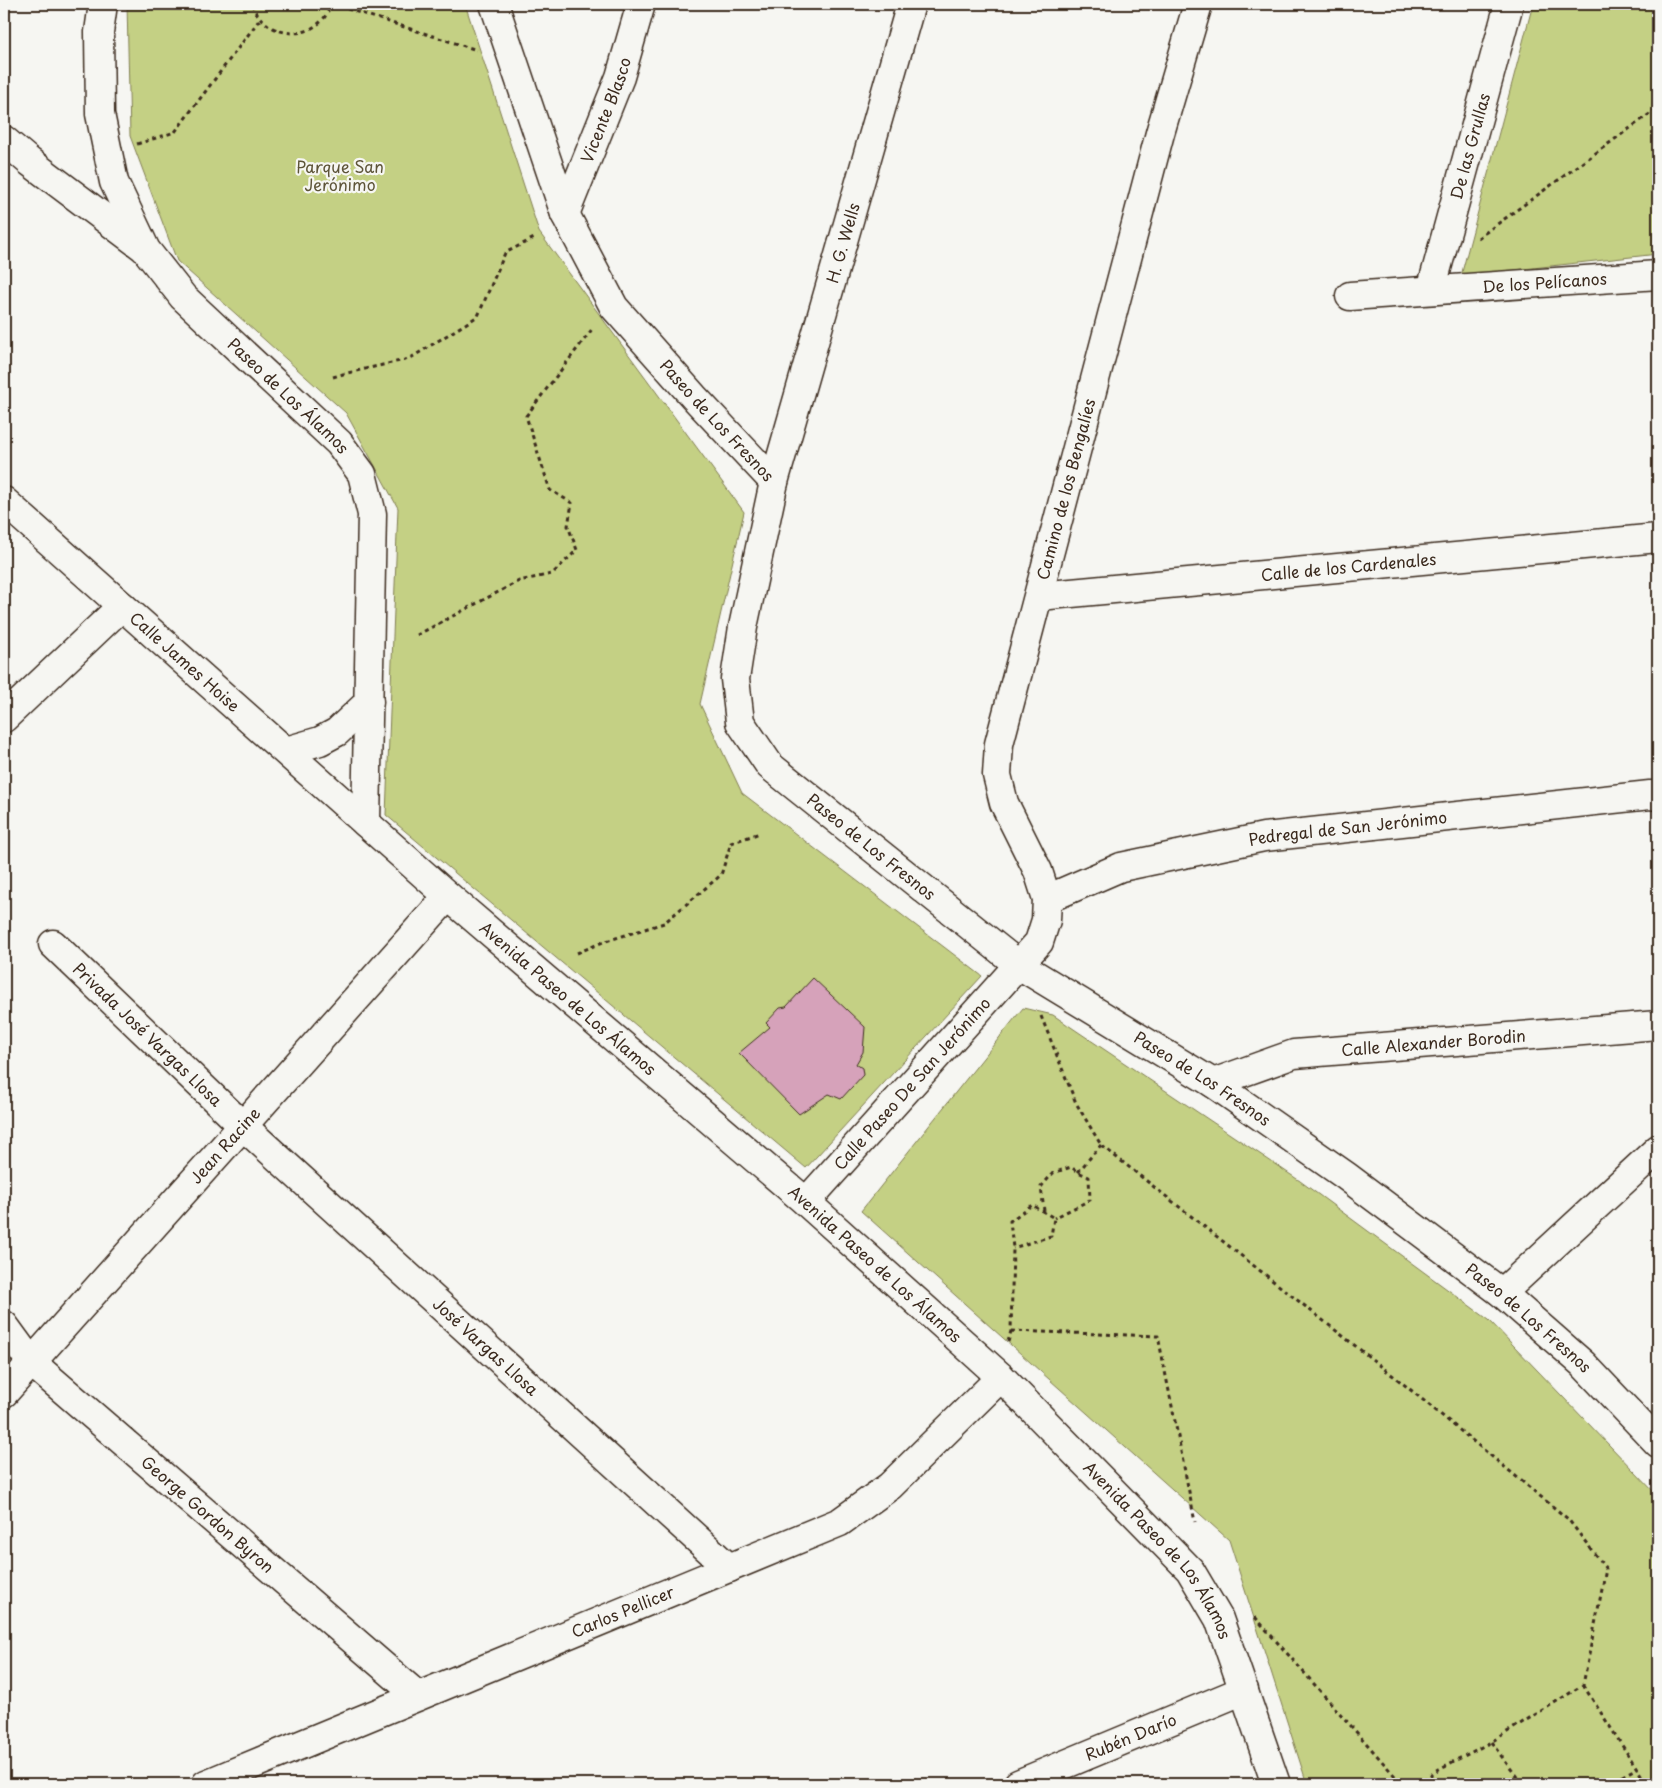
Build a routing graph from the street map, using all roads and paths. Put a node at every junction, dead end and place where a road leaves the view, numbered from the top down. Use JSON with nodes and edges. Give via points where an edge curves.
{"nodes":[{"id":1,"x":103,"y":4,"type":"edge"},
{"id":2,"x":252,"y":4,"type":"edge"},
{"id":3,"x":332,"y":4,"type":"edge"},
{"id":4,"x":494,"y":4,"type":"edge"},
{"id":5,"x":641,"y":4,"type":"edge"},
{"id":6,"x":912,"y":4,"type":"edge"},
{"id":7,"x":1198,"y":4,"type":"edge"},
{"id":8,"x":1509,"y":4,"type":"edge"},
{"id":9,"x":260,"y":19,"type":"junction"},
{"id":10,"x":507,"y":42,"type":"junction"},
{"id":11,"x":1658,"y":108,"type":"edge"},
{"id":12,"x":4,"y":140,"type":"edge"},
{"id":13,"x":108,"y":151,"type":"junction"},
{"id":14,"x":565,"y":214,"type":"junction"},
{"id":15,"x":536,"y":236,"type":"dead end"},
{"id":16,"x":1470,"y":244,"type":"dead end"},
{"id":17,"x":146,"y":250,"type":"junction"},
{"id":18,"x":1658,"y":275,"type":"edge"},
{"id":19,"x":1431,"y":290,"type":"junction"},
{"id":20,"x":1350,"y":296,"type":"dead end"},
{"id":21,"x":614,"y":307,"type":"junction"},
{"id":22,"x":333,"y":377,"type":"dead end"},
{"id":23,"x":774,"y":482,"type":"junction"},
{"id":24,"x":4,"y":501,"type":"edge"},
{"id":25,"x":1658,"y":538,"type":"edge"},
{"id":26,"x":1039,"y":596,"type":"junction"},
{"id":27,"x":122,"y":606,"type":"junction"},
{"id":28,"x":417,"y":635,"type":"dead end"},
{"id":29,"x":369,"y":702,"type":"junction"},
{"id":30,"x":4,"y":718,"type":"edge"},
{"id":31,"x":286,"y":751,"type":"junction"},
{"id":32,"x":1658,"y":796,"type":"edge"},
{"id":33,"x":366,"y":824,"type":"junction"},
{"id":34,"x":760,"y":833,"type":"dead end"},
{"id":35,"x":448,"y":896,"type":"junction"},
{"id":36,"x":1047,"y":899,"type":"junction"},
{"id":37,"x":53,"y":944,"type":"dead end"},
{"id":38,"x":577,"y":953,"type":"dead end"},
{"id":39,"x":1019,"y":965,"type":"junction"},
{"id":40,"x":1039,"y":1010,"type":"dead end"},
{"id":41,"x":1658,"y":1025,"type":"edge"},
{"id":42,"x":1213,"y":1083,"type":"junction"},
{"id":43,"x":243,"y":1126,"type":"junction"},
{"id":44,"x":1102,"y":1144,"type":"junction"},
{"id":45,"x":1658,"y":1150,"type":"edge"},
{"id":46,"x":1078,"y":1172,"type":"junction"},
{"id":47,"x":806,"y":1202,"type":"junction"},
{"id":48,"x":1044,"y":1212,"type":"junction"},
{"id":49,"x":1054,"y":1218,"type":"junction"},
{"id":50,"x":1013,"y":1248,"type":"junction"},
{"id":51,"x":1502,"y":1293,"type":"junction"},
{"id":52,"x":4,"y":1325,"type":"edge"},
{"id":53,"x":1010,"y":1331,"type":"junction"},
{"id":54,"x":31,"y":1362,"type":"junction"},
{"id":55,"x":1001,"y":1377,"type":"junction"},
{"id":56,"x":4,"y":1393,"type":"edge"},
{"id":57,"x":1658,"y":1443,"type":"edge"},
{"id":58,"x":1195,"y":1522,"type":"dead end"},
{"id":59,"x":729,"y":1568,"type":"junction"},
{"id":60,"x":1255,"y":1616,"type":"dead end"},
{"id":61,"x":1583,"y":1685,"type":"junction"},
{"id":62,"x":1244,"y":1690,"type":"junction"},
{"id":63,"x":418,"y":1696,"type":"junction"},
{"id":64,"x":1491,"y":1742,"type":"junction"},
{"id":65,"x":1637,"y":1768,"type":"junction"},
{"id":66,"x":206,"y":1784,"type":"edge"},
{"id":67,"x":1018,"y":1784,"type":"edge"},
{"id":68,"x":1276,"y":1784,"type":"edge"},
{"id":69,"x":1402,"y":1784,"type":"edge"},
{"id":70,"x":1418,"y":1784,"type":"edge"},
{"id":71,"x":1522,"y":1784,"type":"edge"},
{"id":72,"x":1608,"y":1784,"type":"edge"},
{"id":73,"x":1647,"y":1784,"type":"edge"}],
"edges":[{"from":1,"to":13,"type":"street","name":"Paseo de Los Álamos","via":[[99,32],[100,114]]},
{"from":2,"to":9,"type":"path"},
{"from":3,"to":9,"type":"path","via":[[314,27],[300,33],[285,33]]},
{"from":3,"to":10,"type":"path","via":[[478,50]]},
{"from":4,"to":10,"type":"street","name":"Paseo de Los Fresnos"},
{"from":5,"to":14,"type":"street","name":"Vicente Blasco","via":[[620,77]]},
{"from":6,"to":23,"type":"street","name":"H. G. Wells"},
{"from":7,"to":26,"type":"street","name":"Camino de los Bengalíes","via":[[1160,133]]},
{"from":8,"to":19,"type":"street","name":"De las Grullas"},
{"from":9,"to":13,"type":"path","via":[[175,132]]},
{"from":10,"to":14,"type":"street","name":"Paseo de Los Fresnos"},
{"from":11,"to":16,"type":"path"},
{"from":12,"to":17,"type":"street"},
{"from":13,"to":17,"type":"street","name":"Paseo de Los Álamos","via":[[114,182]]},
{"from":14,"to":21,"type":"street","name":"Paseo de Los Fresnos"},
{"from":15,"to":22,"type":"path","via":[[505,253],[478,316],[409,359]]},
{"from":17,"to":29,"type":"street","name":"Paseo de Los Álamos","via":[[183,297],[339,442],[362,474],[372,514]]},
{"from":18,"to":19,"type":"street","name":"De los Pelícanos"},
{"from":19,"to":20,"type":"street","name":"De los Pelícanos"},
{"from":21,"to":23,"type":"street","name":"Paseo de Los Fresnos"},
{"from":21,"to":28,"type":"path","via":[[587,335],[526,416],[550,490],[572,503],[568,526],[577,550],[552,574],[519,581]]},
{"from":23,"to":39,"type":"street","name":"Paseo de Los Fresnos","via":[[735,679],[740,722],[770,766]]},
{"from":24,"to":27,"type":"street","name":"Calle James Hoise"},
{"from":25,"to":26,"type":"street","name":"Calle de los Cardenales"},
{"from":26,"to":36,"type":"street","name":"Camino de los Bengalíes","via":[[999,744],[997,775],[1004,803],[1038,871]]},
{"from":27,"to":30,"type":"street"},
{"from":27,"to":31,"type":"street","name":"Calle James Hoise"},
{"from":29,"to":31,"type":"street","via":[[337,732]]},
{"from":29,"to":33,"type":"street","name":"Paseo de Los Álamos"},
{"from":31,"to":33,"type":"street","name":"Calle James Hoise"},
{"from":32,"to":36,"type":"street","name":"Pedregal de San Jerónimo","via":[[1264,837],[1121,867]]},
{"from":33,"to":35,"type":"street","name":"Avenida Paseo de Los Álamos"},
{"from":34,"to":38,"type":"path","via":[[731,843],[721,875],[664,923]]},
{"from":35,"to":43,"type":"street","name":"Jean Racine"},
{"from":35,"to":47,"type":"street","name":"Avenida Paseo de Los Álamos"},
{"from":36,"to":39,"type":"street","name":"Camino de los Bengalíes","via":[[1046,920],[1039,942]]},
{"from":37,"to":43,"type":"street","name":"Privada José Vargas Llosa"},
{"from":39,"to":42,"type":"street","name":"Paseo de Los Fresnos"},
{"from":39,"to":47,"type":"street","name":"Calle Paseo De San Jerónimo"},
{"from":40,"to":44,"type":"path","via":[[1076,1103]]},
{"from":41,"to":42,"type":"street","name":"Calle Alexander Borodin","via":[[1294,1054]]},
{"from":42,"to":51,"type":"street","name":"Paseo de Los Fresnos","via":[[1346,1176]]},
{"from":43,"to":54,"type":"street","name":"Jean Racine"},
{"from":43,"to":59,"type":"street","name":"José Vargas Llosa"},
{"from":44,"to":46,"type":"path"},
{"from":44,"to":61,"type":"path","via":[[1568,1519],[1606,1569]]},
{"from":45,"to":51,"type":"street"},
{"from":46,"to":48,"type":"path","via":[[1071,1167],[1053,1172],[1041,1187]]},
{"from":46,"to":49,"type":"path","via":[[1089,1177],[1090,1200]]},
{"from":47,"to":55,"type":"street","name":"Avenida Paseo de Los Álamos"},
{"from":48,"to":49,"type":"path"},
{"from":48,"to":50,"type":"path","via":[[1032,1205],[1010,1221]]},
{"from":49,"to":50,"type":"path","via":[[1051,1236]]},
{"from":50,"to":53,"type":"path"},
{"from":51,"to":57,"type":"street","name":"Paseo de Los Fresnos","via":[[1583,1364]]},
{"from":52,"to":54,"type":"street","name":"George Gordon Byron"},
{"from":53,"to":55,"type":"path"},
{"from":53,"to":58,"type":"path","via":[[1158,1336]]},
{"from":54,"to":56,"type":"street","name":"Jean Racine"},
{"from":54,"to":63,"type":"street","name":"George Gordon Byron"},
{"from":55,"to":59,"type":"street","name":"Carlos Pellicer","via":[[890,1486],[840,1522]]},
{"from":55,"to":62,"type":"street","name":"Avenida Paseo de Los Álamos","via":[[1190,1570],[1220,1620]]},
{"from":59,"to":63,"type":"street","name":"Carlos Pellicer"},
{"from":60,"to":69,"type":"path"},
{"from":61,"to":64,"type":"path"},
{"from":61,"to":65,"type":"path"},
{"from":62,"to":67,"type":"street","name":"Rubén Darío"},
{"from":62,"to":68,"type":"street","name":"Avenida Paseo de Los Álamos"},
{"from":63,"to":66,"type":"street","name":"Carlos Pellicer"},
{"from":64,"to":70,"type":"path","via":[[1439,1769]]},
{"from":64,"to":71,"type":"path"},
{"from":65,"to":72,"type":"path"},
{"from":65,"to":73,"type":"path"}]}
